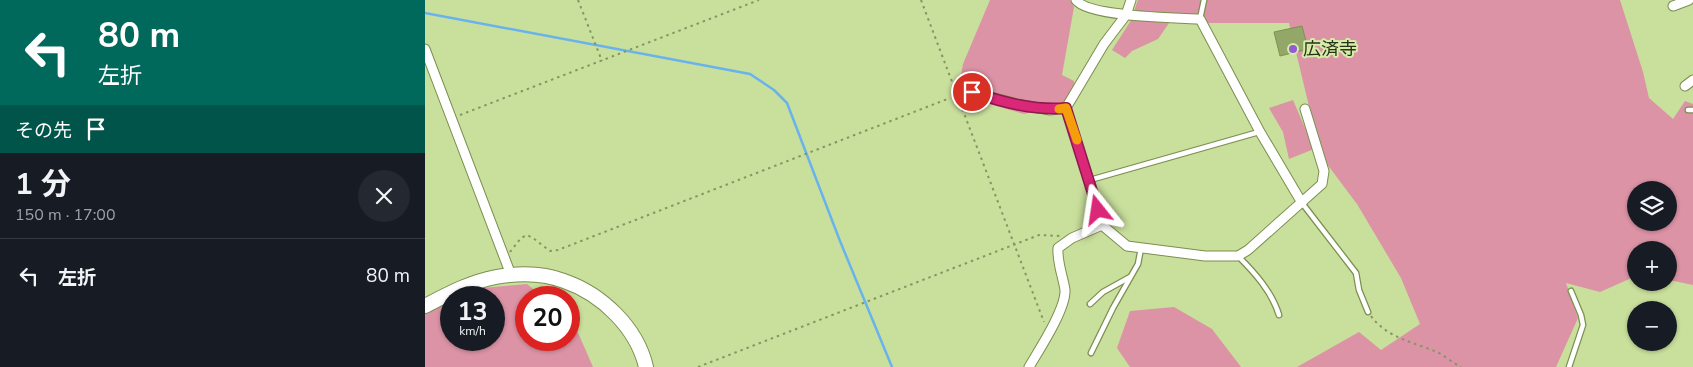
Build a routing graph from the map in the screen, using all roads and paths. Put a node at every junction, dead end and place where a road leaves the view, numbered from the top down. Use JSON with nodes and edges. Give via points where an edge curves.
{"nodes":[{"id":1,"x":578,"y":0,"type":"edge"},
{"id":2,"x":749,"y":0,"type":"edge"},
{"id":3,"x":759,"y":0,"type":"edge"},
{"id":4,"x":921,"y":0,"type":"edge"},
{"id":5,"x":1076,"y":0,"type":"edge"},
{"id":6,"x":1131,"y":0,"type":"edge"},
{"id":7,"x":1204,"y":0,"type":"edge"},
{"id":8,"x":1689,"y":0,"type":"edge"},
{"id":9,"x":750,"y":4,"type":"junction"},
{"id":10,"x":1673,"y":6,"type":"dead end"},
{"id":11,"x":1126,"y":15,"type":"junction"},
{"id":12,"x":1200,"y":20,"type":"junction"},
{"id":13,"x":425,"y":49,"type":"edge"},
{"id":14,"x":602,"y":61,"type":"junction"},
{"id":15,"x":427,"y":62,"type":"edge"},
{"id":16,"x":1693,"y":80,"type":"edge"},
{"id":17,"x":1685,"y":86,"type":"dead end"},
{"id":18,"x":957,"y":95,"type":"junction"},
{"id":19,"x":1066,"y":108,"type":"junction"},
{"id":20,"x":1305,"y":109,"type":"dead end"},
{"id":21,"x":452,"y":118,"type":"junction"},
{"id":22,"x":1260,"y":132,"type":"junction"},
{"id":23,"x":1090,"y":180,"type":"junction"},
{"id":24,"x":1302,"y":203,"type":"junction"},
{"id":25,"x":1102,"y":225,"type":"junction"},
{"id":26,"x":1072,"y":238,"type":"junction"},
{"id":27,"x":1015,"y":245,"type":"junction"},
{"id":28,"x":1141,"y":248,"type":"junction"},
{"id":29,"x":1238,"y":256,"type":"junction"},
{"id":30,"x":505,"y":258,"type":"junction"},
{"id":31,"x":511,"y":275,"type":"junction"},
{"id":32,"x":1131,"y":276,"type":"junction"},
{"id":33,"x":1571,"y":291,"type":"dead end"},
{"id":34,"x":1090,"y":304,"type":"dead end"},
{"id":35,"x":425,"y":306,"type":"edge"},
{"id":36,"x":1368,"y":312,"type":"joint"},
{"id":37,"x":1279,"y":315,"type":"dead end"},
{"id":38,"x":1049,"y":334,"type":"junction"},
{"id":39,"x":1091,"y":353,"type":"dead end"},
{"id":40,"x":646,"y":367,"type":"edge"},
{"id":41,"x":697,"y":367,"type":"edge"},
{"id":42,"x":1029,"y":367,"type":"edge"},
{"id":43,"x":1461,"y":367,"type":"edge"},
{"id":44,"x":1569,"y":367,"type":"edge"}],
"edges":[{"from":1,"to":14,"type":"path"},
{"from":2,"to":9,"type":"path"},
{"from":3,"to":9,"type":"path"},
{"from":4,"to":18,"type":"path"},
{"from":5,"to":11,"type":"street","via":[[1090,8]]},
{"from":6,"to":11,"type":"street"},
{"from":7,"to":12,"type":"lane"},
{"from":8,"to":10,"type":"street"},
{"from":9,"to":14,"type":"path"},
{"from":11,"to":12,"type":"street"},
{"from":11,"to":19,"type":"street","via":[[1104,44]]},
{"from":12,"to":22,"type":"street"},
{"from":13,"to":15,"type":"street"},
{"from":14,"to":21,"type":"path"},
{"from":15,"to":21,"type":"street"},
{"from":16,"to":17,"type":"street"},
{"from":18,"to":19,"type":"street","via":[[972,92],[1050,110]]},
{"from":18,"to":27,"type":"path"},
{"from":18,"to":30,"type":"path","via":[[558,250],[550,251],[527,236],[521,238]]},
{"from":19,"to":23,"type":"lane"},
{"from":20,"to":24,"type":"street","via":[[1323,171],[1322,184]]},
{"from":21,"to":30,"type":"street"},
{"from":22,"to":23,"type":"lane"},
{"from":22,"to":24,"type":"street"},
{"from":23,"to":25,"type":"lane"},
{"from":24,"to":29,"type":"street"},
{"from":24,"to":36,"type":"lane","via":[[1357,273],[1359,290]]},
{"from":25,"to":26,"type":"street"},
{"from":25,"to":28,"type":"street","via":[[1127,246]]},
{"from":26,"to":27,"type":"path","via":[[1039,235]]},
{"from":26,"to":38,"type":"street","via":[[1057,248],[1065,298]]},
{"from":27,"to":38,"type":"path"},
{"from":27,"to":41,"type":"path"},
{"from":28,"to":29,"type":"street","via":[[1205,256]]},
{"from":28,"to":32,"type":"lane","via":[[1138,264]]},
{"from":29,"to":37,"type":"lane","via":[[1266,289]]},
{"from":30,"to":31,"type":"street"},
{"from":31,"to":35,"type":"main road","via":[[471,283]]},
{"from":31,"to":40,"type":"main road","via":[[544,276],[584,290],[621,320],[635,339]]},
{"from":32,"to":34,"type":"lane","via":[[1103,292]]},
{"from":32,"to":39,"type":"lane"},
{"from":33,"to":44,"type":"lane","via":[[1583,326]]},
{"from":36,"to":43,"type":"path","via":[[1388,333],[1439,353]]},
{"from":38,"to":42,"type":"street"}]}
